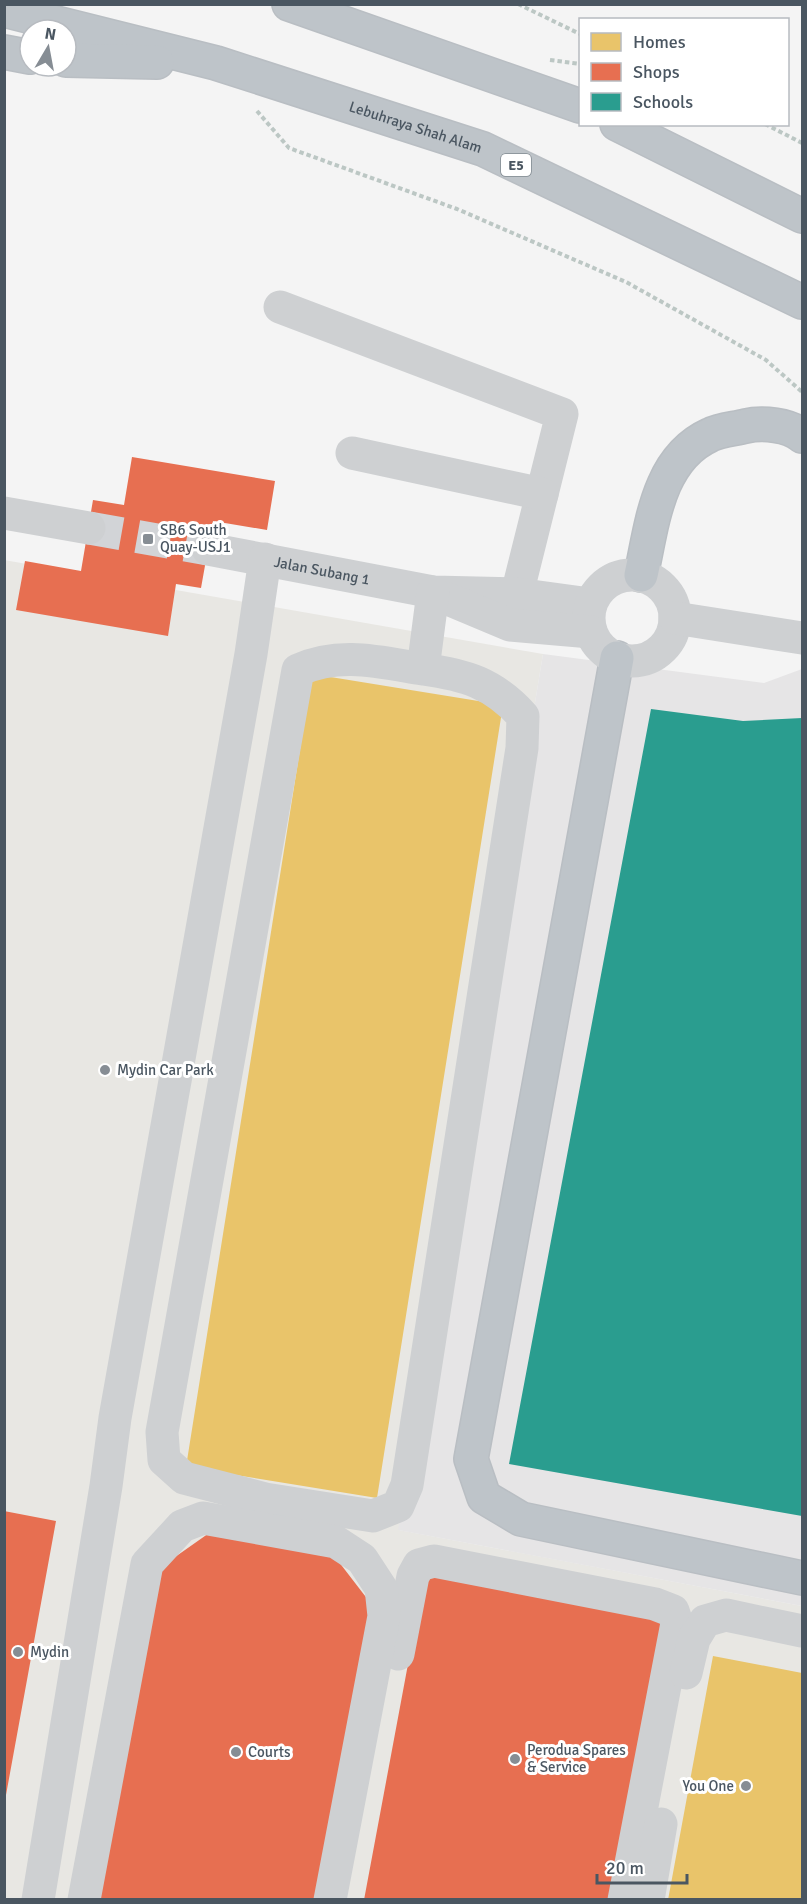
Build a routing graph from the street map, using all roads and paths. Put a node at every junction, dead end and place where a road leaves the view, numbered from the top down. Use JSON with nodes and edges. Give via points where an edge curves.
{"nodes":[{"id":1,"x":289,"y":4,"type":"edge"},
{"id":2,"x":518,"y":4,"type":"edge"},
{"id":3,"x":4,"y":10,"type":"edge"},
{"id":4,"x":579,"y":34,"type":"edge"},
{"id":5,"x":78,"y":60,"type":"edge"},
{"id":6,"x":216,"y":63,"type":"junction"},
{"id":7,"x":253,"y":105,"type":"dead end"},
{"id":8,"x":579,"y":106,"type":"edge"},
{"id":9,"x":621,"y":126,"type":"edge"},
{"id":10,"x":769,"y":126,"type":"edge"},
{"id":11,"x":802,"y":143,"type":"edge"},
{"id":12,"x":802,"y":216,"type":"edge"},
{"id":13,"x":802,"y":302,"type":"edge"},
{"id":14,"x":280,"y":307,"type":"dead end"},
{"id":15,"x":802,"y":392,"type":"edge"},
{"id":16,"x":802,"y":436,"type":"edge"},
{"id":17,"x":352,"y":453,"type":"dead end"},
{"id":18,"x":542,"y":494,"type":"junction"},
{"id":19,"x":4,"y":513,"type":"edge"},
{"id":20,"x":89,"y":528,"type":"tunnel mouth"},
{"id":21,"x":208,"y":549,"type":"tunnel mouth"},
{"id":22,"x":265,"y":559,"type":"junction"},
{"id":23,"x":641,"y":575,"type":"junction"},
{"id":24,"x":433,"y":592,"type":"junction"},
{"id":25,"x":517,"y":594,"type":"junction"},
{"id":26,"x":590,"y":618,"type":"junction"},
{"id":27,"x":675,"y":618,"type":"junction"},
{"id":28,"x":802,"y":638,"type":"edge"},
{"id":29,"x":617,"y":658,"type":"junction"},
{"id":30,"x":423,"y":669,"type":"junction"},
{"id":31,"x":802,"y":1578,"type":"edge"},
{"id":32,"x":802,"y":1631,"type":"edge"},
{"id":33,"x":38,"y":1899,"type":"edge"},
{"id":34,"x":84,"y":1899,"type":"edge"},
{"id":35,"x":330,"y":1899,"type":"edge"},
{"id":36,"x":352,"y":1899,"type":"edge"},
{"id":37,"x":624,"y":1899,"type":"edge"},
{"id":38,"x":648,"y":1899,"type":"edge"}],
"edges":[{"from":1,"to":8,"type":"highway"},
{"from":2,"to":4,"type":"path"},
{"from":3,"to":6,"type":"highway","name":"Lebuhraya Shah Alam","number":"E5"},
{"from":5,"to":6,"type":"highway"},
{"from":6,"to":13,"type":"highway","name":"Lebuhraya Shah Alam","number":"E5","via":[[483,149]]},
{"from":7,"to":15,"type":"path","via":[[289,148],[457,209],[626,282],[766,360]]},
{"from":9,"to":12,"type":"highway"},
{"from":10,"to":11,"type":"path"},
{"from":14,"to":18,"type":"street","via":[[562,414]]},
{"from":16,"to":23,"type":"highway","via":[[794,429],[755,424],[709,435],[686,452],[661,488]]},
{"from":17,"to":18,"type":"street"},
{"from":18,"to":25,"type":"street"},
{"from":19,"to":20,"type":"street"},
{"from":21,"to":22,"type":"street","name":"Jalan Subang 1"},
{"from":22,"to":24,"type":"street","name":"Jalan Subang 1"},
{"from":22,"to":33,"type":"street","via":[[115,1418]]},
{"from":23,"to":26,"type":"street","via":[[616,577],[596,592]]},
{"from":23,"to":27,"type":"street","via":[[653,579],[669,596]]},
{"from":24,"to":25,"type":"street"},
{"from":24,"to":26,"type":"street","via":[[510,626]]},
{"from":24,"to":30,"type":"street"},
{"from":25,"to":26,"type":"street"},
{"from":26,"to":29,"type":"street","via":[[605,652]]},
{"from":27,"to":28,"type":"street"},
{"from":27,"to":29,"type":"street","via":[[669,640],[651,656],[628,661]]},
{"from":29,"to":31,"type":"highway","via":[[471,1459],[484,1497],[521,1519]]},
{"from":30,"to":30,"type":"street","via":[[480,683],[505,696],[523,716],[522,748],[407,1485],[398,1506],[373,1516],[265,1499],[184,1478],[165,1460],[162,1423],[298,670],[316,662],[351,658]]},
{"from":32,"to":38,"type":"street","via":[[726,1615],[705,1621],[694,1639]]},
{"from":34,"to":35,"type":"street","via":[[147,1564],[182,1526],[203,1518],[336,1542],[362,1559],[381,1588],[384,1616]]},
{"from":36,"to":37,"type":"street","via":[[412,1576],[419,1565],[434,1561],[655,1604],[673,1611],[677,1623]]}]}
